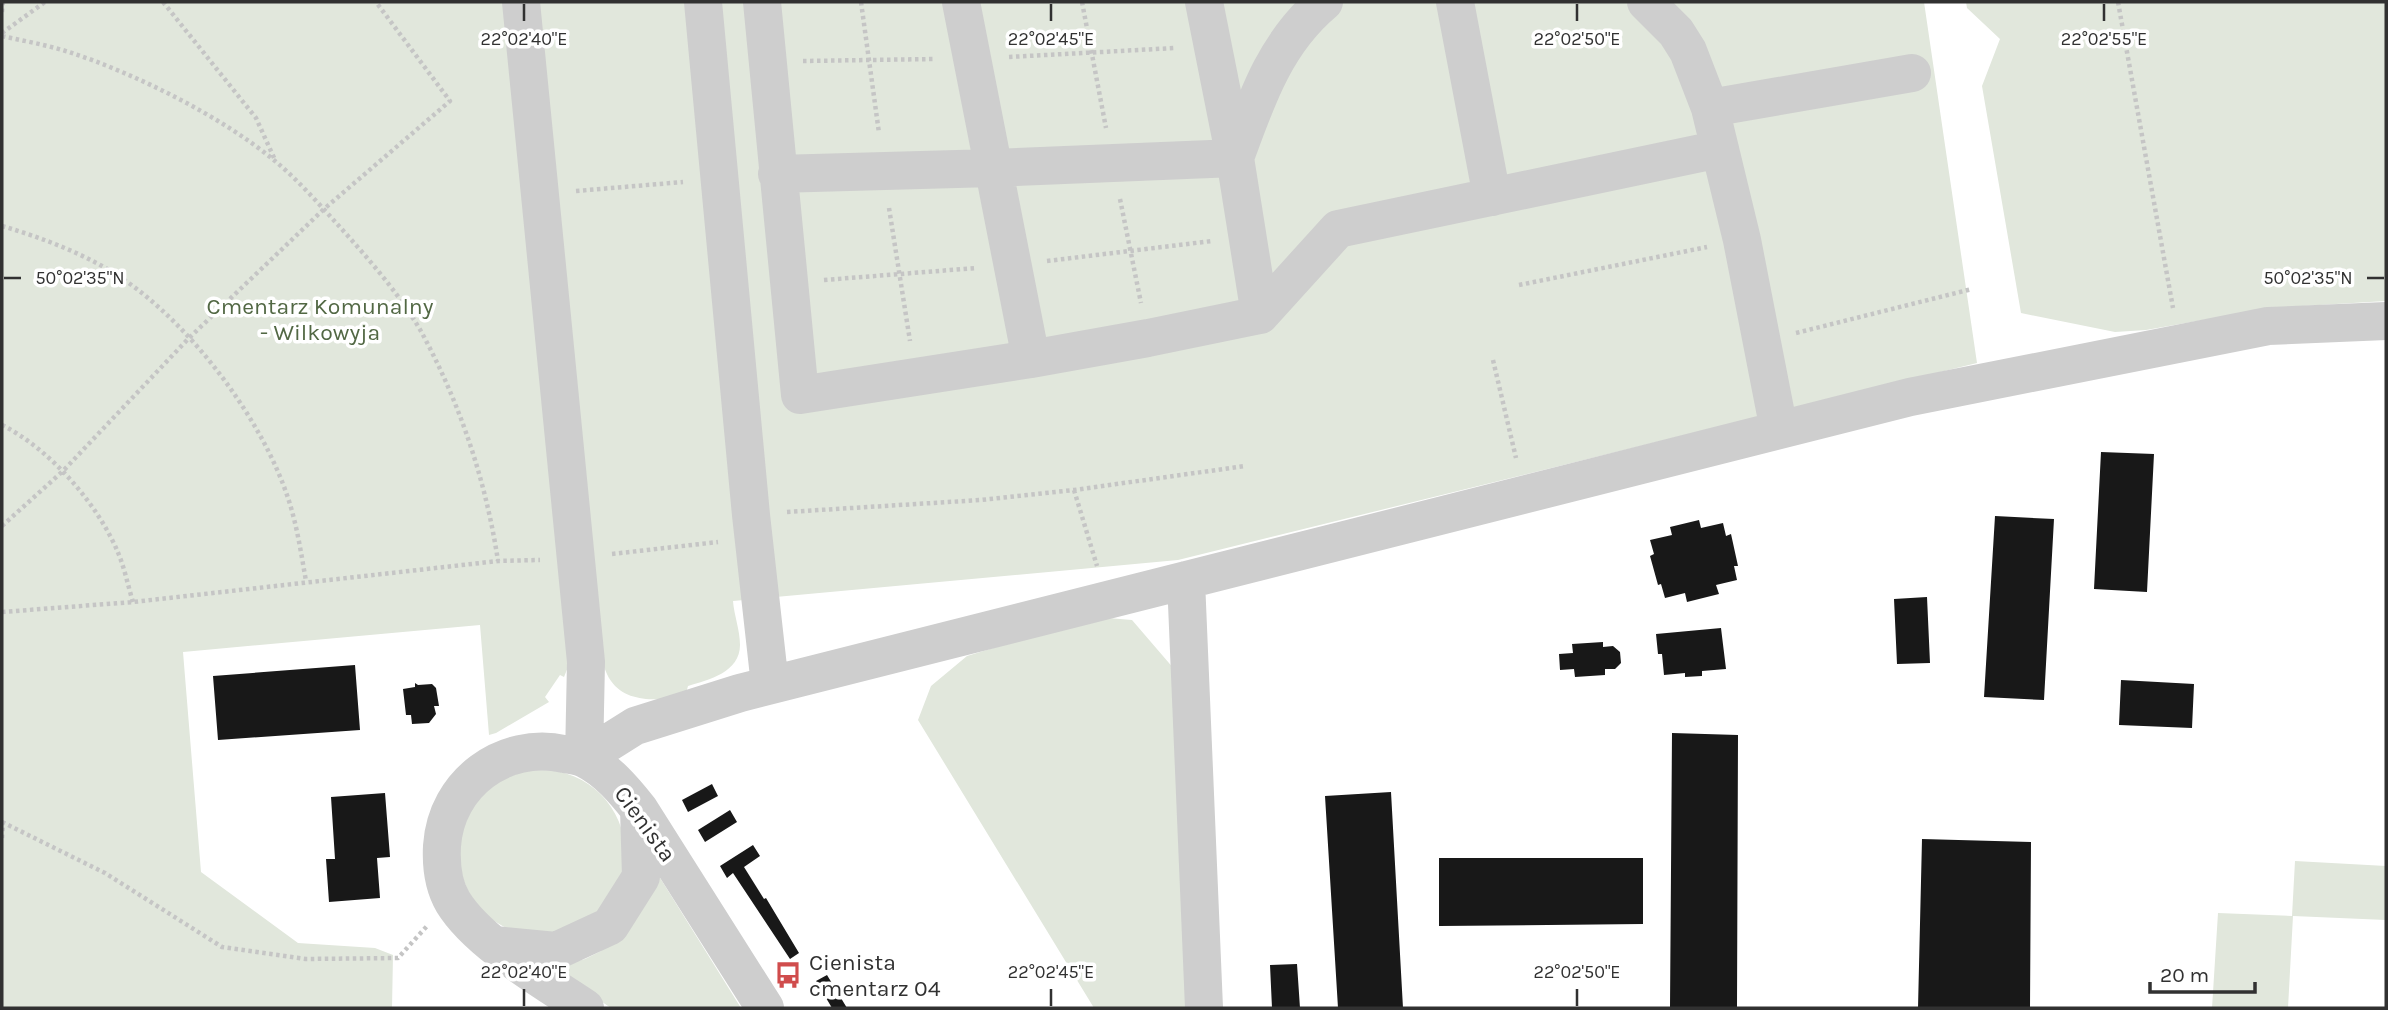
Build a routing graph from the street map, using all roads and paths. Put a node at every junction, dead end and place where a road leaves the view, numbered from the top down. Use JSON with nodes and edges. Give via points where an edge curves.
{"nodes":[{"id":1,"x":4,"y":2,"type":"edge"},
{"id":2,"x":45,"y":2,"type":"edge"},
{"id":3,"x":163,"y":2,"type":"edge"},
{"id":4,"x":376,"y":2,"type":"edge"},
{"id":5,"x":521,"y":2,"type":"edge"},
{"id":6,"x":703,"y":2,"type":"edge"},
{"id":7,"x":762,"y":2,"type":"edge"},
{"id":8,"x":961,"y":2,"type":"edge"},
{"id":9,"x":1204,"y":2,"type":"edge"},
{"id":10,"x":1324,"y":2,"type":"edge"},
{"id":11,"x":1455,"y":2,"type":"edge"},
{"id":12,"x":1646,"y":2,"type":"edge"},
{"id":13,"x":2118,"y":2,"type":"edge"},
{"id":14,"x":2,"y":12,"type":"edge"},
{"id":15,"x":2,"y":34,"type":"edge"},
{"id":16,"x":1912,"y":73,"type":"dead end"},
{"id":17,"x":1710,"y":108,"type":"junction"},
{"id":18,"x":1720,"y":149,"type":"junction"},
{"id":19,"x":1235,"y":158,"type":"junction"},
{"id":20,"x":275,"y":161,"type":"junction"},
{"id":21,"x":993,"y":168,"type":"junction"},
{"id":22,"x":777,"y":174,"type":"junction"},
{"id":23,"x":721,"y":179,"type":"junction"},
{"id":24,"x":541,"y":194,"type":"junction"},
{"id":25,"x":1492,"y":197,"type":"junction"},
{"id":26,"x":324,"y":209,"type":"junction"},
{"id":27,"x":2,"y":226,"type":"edge"},
{"id":28,"x":1742,"y":240,"type":"junction"},
{"id":29,"x":1519,"y":285,"type":"dead end"},
{"id":30,"x":1972,"y":289,"type":"dead end"},
{"id":31,"x":1260,"y":315,"type":"junction"},
{"id":32,"x":2386,"y":321,"type":"edge"},
{"id":33,"x":188,"y":339,"type":"junction"},
{"id":34,"x":1762,"y":341,"type":"junction"},
{"id":35,"x":2180,"y":344,"type":"junction"},
{"id":36,"x":1031,"y":359,"type":"junction"},
{"id":37,"x":1493,"y":360,"type":"dead end"},
{"id":38,"x":2,"y":425,"type":"edge"},
{"id":39,"x":1779,"y":430,"type":"junction"},
{"id":40,"x":1245,"y":466,"type":"dead end"},
{"id":41,"x":62,"y":471,"type":"junction"},
{"id":42,"x":1074,"y":490,"type":"junction"},
{"id":43,"x":1524,"y":494,"type":"junction"},
{"id":44,"x":2,"y":526,"type":"edge"},
{"id":45,"x":752,"y":526,"type":"junction"},
{"id":46,"x":577,"y":559,"type":"junction"},
{"id":47,"x":498,"y":561,"type":"junction"},
{"id":48,"x":1186,"y":580,"type":"junction"},
{"id":49,"x":306,"y":582,"type":"junction"},
{"id":50,"x":133,"y":601,"type":"junction"},
{"id":51,"x":1103,"y":601,"type":"junction"},
{"id":52,"x":2,"y":612,"type":"edge"},
{"id":53,"x":770,"y":685,"type":"junction"},
{"id":54,"x":584,"y":758,"type":"junction"},
{"id":55,"x":639,"y":809,"type":"junction"},
{"id":56,"x":2,"y":822,"type":"edge"},
{"id":57,"x":2,"y":838,"type":"edge"},
{"id":58,"x":494,"y":945,"type":"junction"},
{"id":59,"x":398,"y":958,"type":"dead end"},
{"id":60,"x":585,"y":1008,"type":"edge"},
{"id":61,"x":765,"y":1008,"type":"edge"},
{"id":62,"x":1204,"y":1008,"type":"edge"}],
"edges":[{"from":1,"to":14,"type":"path"},
{"from":2,"to":15,"type":"path"},
{"from":3,"to":20,"type":"path","via":[[256,118]]},
{"from":4,"to":26,"type":"path","via":[[450,101]]},
{"from":5,"to":24,"type":"street"},
{"from":6,"to":23,"type":"street"},
{"from":7,"to":22,"type":"street"},
{"from":8,"to":21,"type":"street"},
{"from":9,"to":19,"type":"street"},
{"from":10,"to":19,"type":"street","via":[[1294,32],[1276,59]]},
{"from":11,"to":25,"type":"street"},
{"from":12,"to":17,"type":"street","via":[[1688,51]]},
{"from":13,"to":35,"type":"path"},
{"from":15,"to":20,"type":"path","via":[[69,52],[135,79],[192,107]]},
{"from":16,"to":17,"type":"street"},
{"from":17,"to":18,"type":"street"},
{"from":18,"to":25,"type":"street"},
{"from":18,"to":28,"type":"street"},
{"from":19,"to":21,"type":"street"},
{"from":19,"to":31,"type":"street"},
{"from":20,"to":26,"type":"path"},
{"from":21,"to":22,"type":"street"},
{"from":21,"to":36,"type":"street"},
{"from":22,"to":36,"type":"street","via":[[800,396]]},
{"from":23,"to":24,"type":"path"},
{"from":23,"to":45,"type":"street"},
{"from":24,"to":46,"type":"street"},
{"from":25,"to":31,"type":"street","via":[[1338,229]]},
{"from":26,"to":33,"type":"path"},
{"from":26,"to":47,"type":"path","via":[[370,260],[422,333],[475,456]]},
{"from":27,"to":33,"type":"path","via":[[51,243],[123,279],[161,309]]},
{"from":28,"to":29,"type":"path"},
{"from":28,"to":34,"type":"street"},
{"from":30,"to":34,"type":"path"},
{"from":31,"to":36,"type":"street"},
{"from":32,"to":35,"type":"street","via":[[2268,326]]},
{"from":33,"to":41,"type":"path"},
{"from":33,"to":49,"type":"path","via":[[247,412],[269,454],[287,497]]},
{"from":34,"to":39,"type":"street"},
{"from":35,"to":39,"type":"street","via":[[1910,397]]},
{"from":37,"to":43,"type":"path"},
{"from":38,"to":41,"type":"path"},
{"from":39,"to":43,"type":"street"},
{"from":40,"to":42,"type":"path"},
{"from":41,"to":44,"type":"path"},
{"from":41,"to":50,"type":"path","via":[[98,516],[119,554]]},
{"from":42,"to":45,"type":"path"},
{"from":42,"to":51,"type":"path"},
{"from":43,"to":48,"type":"street"},
{"from":45,"to":46,"type":"path"},
{"from":45,"to":53,"type":"street"},
{"from":46,"to":47,"type":"path"},
{"from":46,"to":54,"type":"street","via":[[586,662]]},
{"from":47,"to":49,"type":"path"},
{"from":48,"to":51,"type":"street"},
{"from":48,"to":62,"type":"street"},
{"from":49,"to":50,"type":"path"},
{"from":50,"to":52,"type":"path"},
{"from":51,"to":53,"type":"street"},
{"from":53,"to":54,"type":"street","via":[[635,726]]},
{"from":54,"to":55,"type":"street","name":"Cienista","via":[[618,783]]},
{"from":54,"to":58,"type":"street","name":"Cienista","via":[[546,750],[525,752],[475,776],[452,805],[442,840],[444,879],[464,917]]},
{"from":55,"to":58,"type":"street","via":[[641,877],[610,926],[556,951]]},
{"from":55,"to":61,"type":"street","name":"Cienista"},
{"from":56,"to":57,"type":"path"},
{"from":56,"to":59,"type":"path","via":[[105,873],[222,947],[306,959]]},
{"from":58,"to":60,"type":"street","name":"Cienista"}]}
